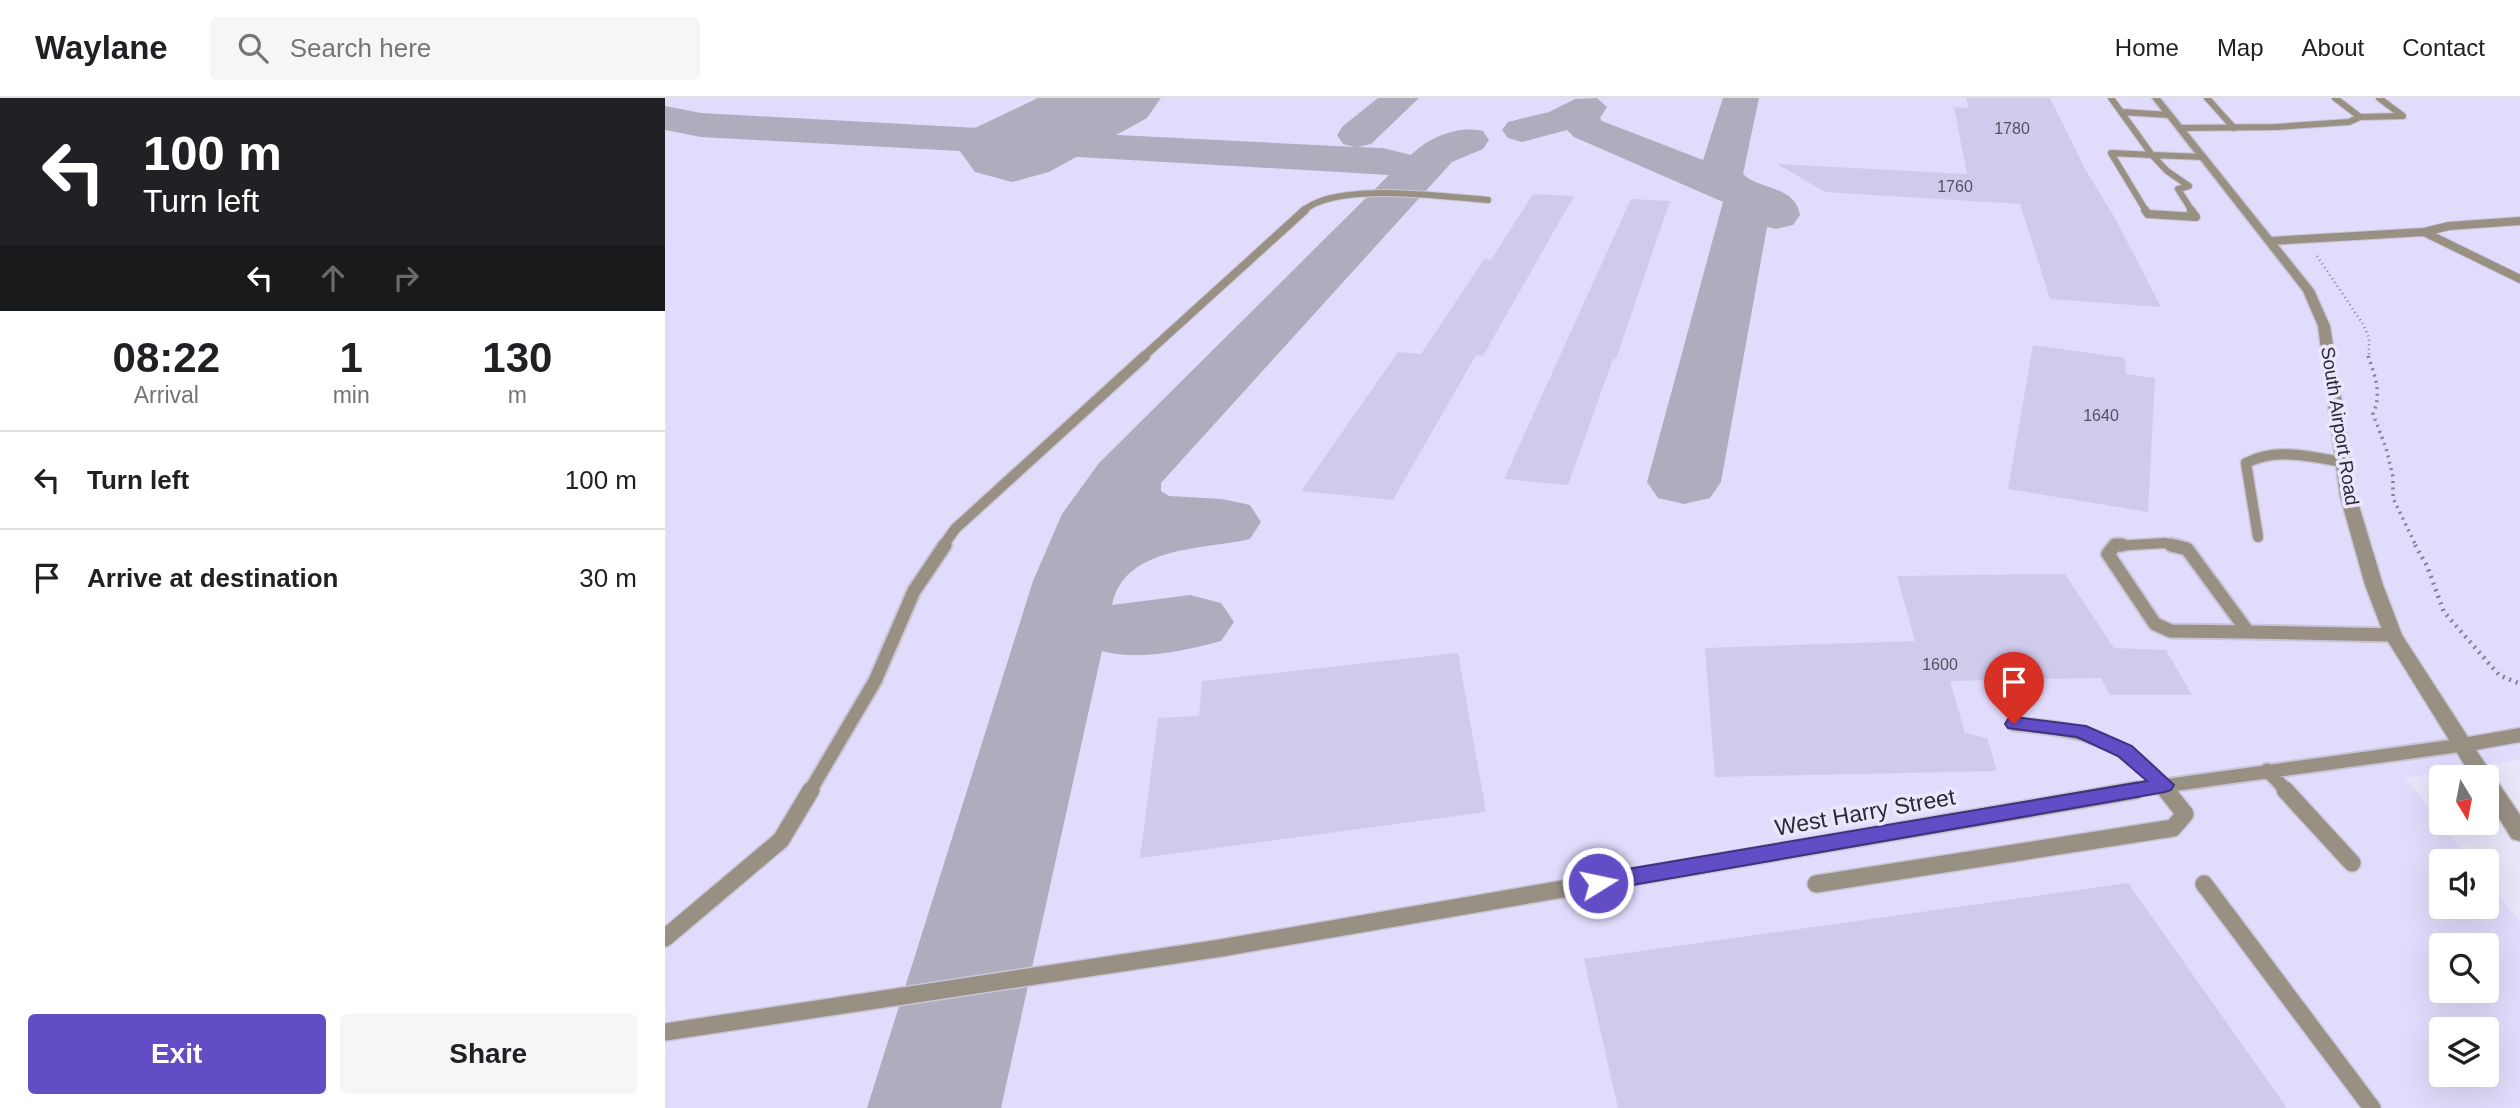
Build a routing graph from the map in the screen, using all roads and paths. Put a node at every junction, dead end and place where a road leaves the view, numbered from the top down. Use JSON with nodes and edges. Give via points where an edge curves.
{"nodes":[{"id":1,"x":2111,"y":98,"type":"edge"},
{"id":2,"x":2156,"y":98,"type":"edge"},
{"id":3,"x":2207,"y":98,"type":"edge"},
{"id":4,"x":2335,"y":98,"type":"edge"},
{"id":5,"x":2379,"y":98,"type":"edge"},
{"id":6,"x":2122,"y":112,"type":"junction"},
{"id":7,"x":2169,"y":115,"type":"junction"},
{"id":8,"x":2360,"y":117,"type":"junction"},
{"id":9,"x":2180,"y":128,"type":"junction"},
{"id":10,"x":2234,"y":128,"type":"junction"},
{"id":11,"x":2153,"y":155,"type":"junction"},
{"id":12,"x":2203,"y":157,"type":"junction"},
{"id":13,"x":1488,"y":200,"type":"dead end"},
{"id":14,"x":2520,"y":222,"type":"edge"},
{"id":15,"x":2424,"y":232,"type":"junction"},
{"id":16,"x":2270,"y":241,"type":"junction"},
{"id":17,"x":2520,"y":279,"type":"edge"},
{"id":18,"x":2342,"y":462,"type":"junction"},
{"id":19,"x":2258,"y":537,"type":"dead end"},
{"id":20,"x":2248,"y":633,"type":"junction"},
{"id":21,"x":2393,"y":635,"type":"junction"},
{"id":22,"x":2014,"y":724,"type":"dead end"},
{"id":23,"x":2520,"y":735,"type":"edge"},
{"id":24,"x":2462,"y":745,"type":"junction"},
{"id":25,"x":2475,"y":765,"type":"edge"},
{"id":26,"x":2267,"y":770,"type":"junction"},
{"id":27,"x":2165,"y":785,"type":"junction"},
{"id":28,"x":2499,"y":801,"type":"edge"},
{"id":29,"x":2520,"y":833,"type":"edge"},
{"id":30,"x":2352,"y":863,"type":"dead end"},
{"id":31,"x":1816,"y":884,"type":"dead end"},
{"id":32,"x":2204,"y":884,"type":"dead end"},
{"id":33,"x":665,"y":938,"type":"edge"},
{"id":34,"x":665,"y":1032,"type":"edge"},
{"id":35,"x":2372,"y":1108,"type":"edge"}],
"edges":[{"from":1,"to":6,"type":"lane"},
{"from":2,"to":7,"type":"street","name":"South Airport Road"},
{"from":3,"to":10,"type":"lane"},
{"from":4,"to":8,"type":"lane"},
{"from":5,"to":8,"type":"lane","via":[[2403,116]]},
{"from":6,"to":7,"type":"lane"},
{"from":6,"to":11,"type":"lane"},
{"from":7,"to":9,"type":"street","name":"South Airport Road"},
{"from":8,"to":10,"type":"lane","via":[[2349,122]]},
{"from":9,"to":10,"type":"lane"},
{"from":9,"to":12,"type":"street","name":"South Airport Road"},
{"from":11,"to":11,"type":"lane","via":[[2189,186],[2178,189],[2196,217],[2148,214],[2111,153]]},
{"from":11,"to":12,"type":"lane"},
{"from":12,"to":16,"type":"street","name":"South Airport Road"},
{"from":13,"to":33,"type":"lane","via":[[1341,195],[1311,204],[955,529],[915,591],[875,681],[781,840]]},
{"from":14,"to":15,"type":"lane"},
{"from":15,"to":16,"type":"lane"},
{"from":15,"to":17,"type":"lane"},
{"from":16,"to":18,"type":"street","name":"South Airport Road","via":[[2308,290],[2324,326]]},
{"from":18,"to":19,"type":"lane","via":[[2278,455],[2255,457],[2246,463]]},
{"from":18,"to":21,"type":"street","name":"South Airport Road","via":[[2374,585]]},
{"from":20,"to":20,"type":"lane","via":[[2171,631],[2155,624],[2109,554],[2115,544],[2165,543],[2187,549]]},
{"from":20,"to":21,"type":"lane"},
{"from":21,"to":24,"type":"street","name":"South Airport Road"},
{"from":22,"to":27,"type":"lane","via":[[2080,731],[2125,751]]},
{"from":23,"to":24,"type":"street","name":"West Harry Street"},
{"from":24,"to":25,"type":"street","name":"South Airport Road"},
{"from":24,"to":26,"type":"lane","name":"West Harry Street"},
{"from":26,"to":27,"type":"lane","name":"West Harry Street"},
{"from":26,"to":30,"type":"lane"},
{"from":27,"to":31,"type":"lane","via":[[2185,814],[2173,828]]},
{"from":27,"to":34,"type":"lane","name":"West Harry Street","via":[[1221,948]]},
{"from":28,"to":29,"type":"street"},
{"from":32,"to":35,"type":"lane"}]}
